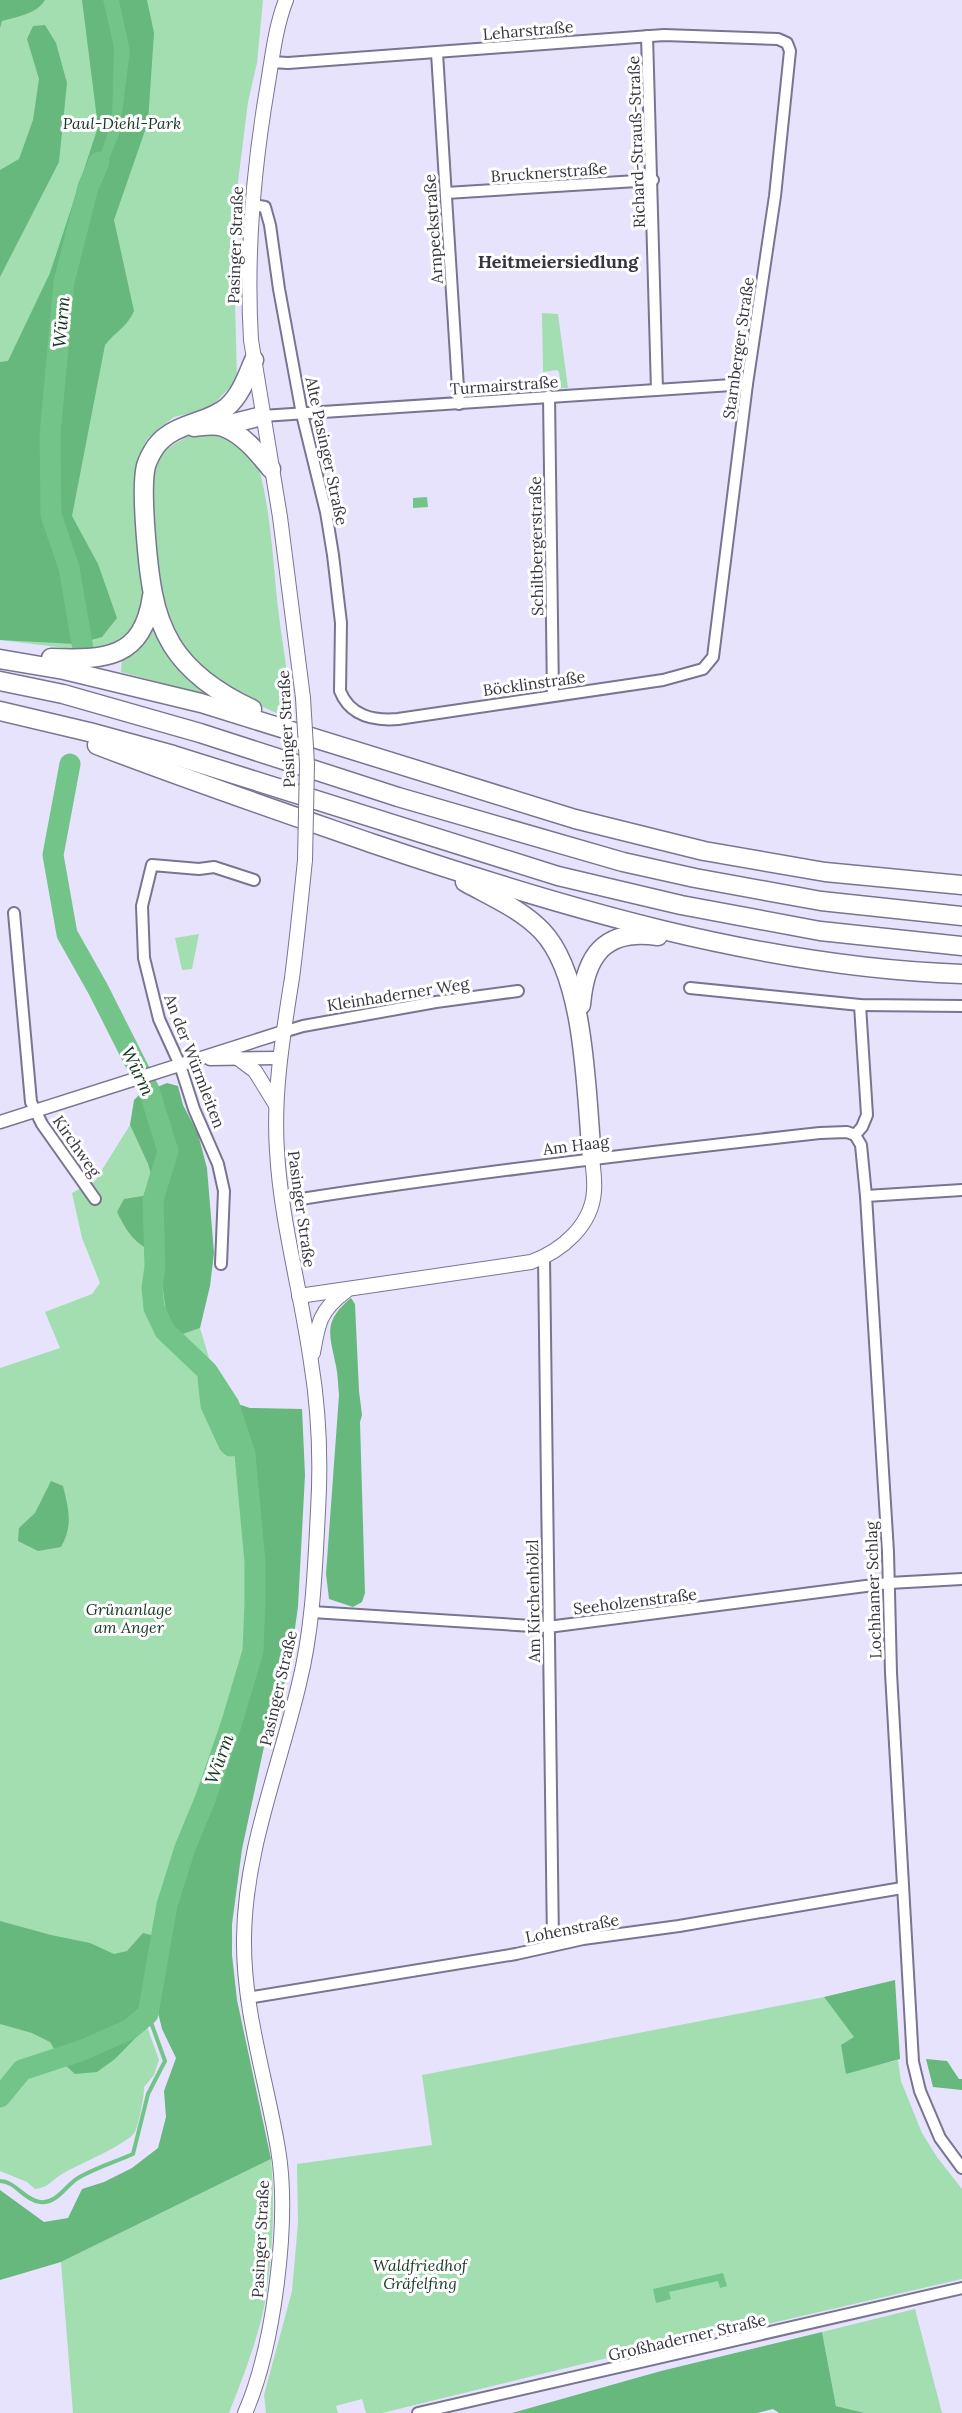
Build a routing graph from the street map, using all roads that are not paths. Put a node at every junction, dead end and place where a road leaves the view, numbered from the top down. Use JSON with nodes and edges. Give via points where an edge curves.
{"nodes":[{"id":1,"x":286,"y":0,"type":"edge"},
{"id":2,"x":647,"y":36,"type":"junction"},
{"id":3,"x":787,"y":43,"type":"joint"},
{"id":4,"x":437,"y":53,"type":"junction"},
{"id":5,"x":271,"y":62,"type":"junction"},
{"id":6,"x":653,"y":180,"type":"junction"},
{"id":7,"x":446,"y":193,"type":"junction"},
{"id":8,"x":253,"y":205,"type":"junction"},
{"id":9,"x":254,"y":360,"type":"junction"},
{"id":10,"x":747,"y":384,"type":"junction"},
{"id":11,"x":657,"y":390,"type":"junction"},
{"id":12,"x":549,"y":396,"type":"junction"},
{"id":13,"x":459,"y":404,"type":"junction"},
{"id":14,"x":302,"y":414,"type":"junction"},
{"id":15,"x":262,"y":416,"type":"junction"},
{"id":16,"x":224,"y":417,"type":"junction"},
{"id":17,"x":271,"y":469,"type":"junction"},
{"id":18,"x":153,"y":594,"type":"junction"},
{"id":19,"x":713,"y":657,"type":"joint"},
{"id":20,"x":0,"y":658,"type":"edge"},
{"id":21,"x":0,"y":681,"type":"edge"},
{"id":22,"x":553,"y":696,"type":"junction"},
{"id":23,"x":0,"y":711,"type":"edge"},
{"id":24,"x":354,"y":711,"type":"joint"},
{"id":25,"x":27,"y":717,"type":"junction"},
{"id":26,"x":294,"y":731,"type":"junction"},
{"id":27,"x":433,"y":864,"type":"junction"},
{"id":28,"x":254,"y":880,"type":"dead end"},
{"id":29,"x":962,"y":885,"type":"edge"},
{"id":30,"x":14,"y":913,"type":"dead end"},
{"id":31,"x":962,"y":916,"type":"edge"},
{"id":32,"x":705,"y":940,"type":"junction"},
{"id":33,"x":962,"y":946,"type":"edge"},
{"id":34,"x":962,"y":974,"type":"edge"},
{"id":35,"x":690,"y":988,"type":"dead end"},
{"id":36,"x":518,"y":991,"type":"dead end"},
{"id":37,"x":860,"y":1005,"type":"junction"},
{"id":38,"x":962,"y":1006,"type":"edge"},
{"id":39,"x":579,"y":1022,"type":"junction"},
{"id":40,"x":283,"y":1032,"type":"junction"},
{"id":41,"x":280,"y":1058,"type":"junction"},
{"id":42,"x":200,"y":1059,"type":"junction"},
{"id":43,"x":239,"y":1059,"type":"junction"},
{"id":44,"x":180,"y":1065,"type":"junction"},
{"id":45,"x":277,"y":1107,"type":"junction"},
{"id":46,"x":35,"y":1111,"type":"junction"},
{"id":47,"x":0,"y":1122,"type":"edge"},
{"id":48,"x":855,"y":1135,"type":"junction"},
{"id":49,"x":592,"y":1158,"type":"junction"},
{"id":50,"x":962,"y":1190,"type":"edge"},
{"id":51,"x":866,"y":1196,"type":"junction"},
{"id":52,"x":95,"y":1198,"type":"dead end"},
{"id":53,"x":301,"y":1199,"type":"dead end"},
{"id":54,"x":544,"y":1257,"type":"junction"},
{"id":55,"x":221,"y":1264,"type":"dead end"},
{"id":56,"x":348,"y":1290,"type":"junction"},
{"id":57,"x":299,"y":1296,"type":"junction"},
{"id":58,"x":311,"y":1361,"type":"junction"},
{"id":59,"x":962,"y":1579,"type":"edge"},
{"id":60,"x":889,"y":1583,"type":"junction"},
{"id":61,"x":312,"y":1612,"type":"junction"},
{"id":62,"x":548,"y":1627,"type":"junction"},
{"id":63,"x":902,"y":1888,"type":"junction"},
{"id":64,"x":553,"y":1944,"type":"junction"},
{"id":65,"x":247,"y":1998,"type":"junction"},
{"id":66,"x":962,"y":2168,"type":"edge"},
{"id":67,"x":962,"y":2288,"type":"edge"},
{"id":68,"x":248,"y":2411,"type":"edge"},
{"id":69,"x":418,"y":2413,"type":"edge"}],
"edges":[{"from":1,"to":5,"type":"main road","name":"Pasinger Straße"},
{"from":2,"to":3,"type":"street","name":"Leharstraße","via":[[778,39]]},
{"from":2,"to":4,"type":"street","name":"Leharstraße"},
{"from":2,"to":6,"type":"street","name":"Richard-Strauß-Straße"},
{"from":3,"to":10,"type":"street","name":"Starnberger Straße","via":[[790,51],[775,196]]},
{"from":4,"to":5,"type":"street","name":"Leharstraße"},
{"from":4,"to":7,"type":"street","name":"Arnpeckstraße"},
{"from":5,"to":8,"type":"main road","name":"Pasinger Straße"},
{"from":6,"to":7,"type":"street","name":"Brucknerstraße"},
{"from":6,"to":11,"type":"street","name":"Richard-Strauß-Straße"},
{"from":7,"to":13,"type":"street","name":"Arnpeckstraße"},
{"from":8,"to":9,"type":"main road","name":"Pasinger Straße","via":[[249,313]]},
{"from":8,"to":14,"type":"street","name":"Alte Pasinger Straße","via":[[265,207],[270,225]]},
{"from":9,"to":15,"type":"main road","name":"Pasinger Straße"},
{"from":9,"to":16,"type":"highway"},
{"from":10,"to":11,"type":"street","name":"Turmairstraße"},
{"from":10,"to":19,"type":"street","name":"Starnberger Straße"},
{"from":11,"to":12,"type":"street","name":"Turmairstraße"},
{"from":12,"to":13,"type":"street","name":"Turmairstraße"},
{"from":12,"to":22,"type":"street","name":"Schiltbergerstraße"},
{"from":13,"to":14,"type":"street","name":"Turmairstraße"},
{"from":14,"to":15,"type":"street","name":"Turmairstraße"},
{"from":14,"to":24,"type":"street","name":"Alte Pasinger Straße","via":[[335,566],[340,691],[344,702]]},
{"from":15,"to":16,"type":"highway"},
{"from":15,"to":17,"type":"main road","name":"Pasinger Straße"},
{"from":16,"to":17,"type":"highway"},
{"from":16,"to":18,"type":"highway","via":[[173,431],[158,444],[146,467],[145,515]]},
{"from":17,"to":40,"type":"main road","name":"Pasinger Straße","bridge":true,"via":[[303,698],[307,765],[301,904]]},
{"from":18,"to":20,"type":"highway","via":[[146,623],[130,646],[119,652],[85,659]]},
{"from":18,"to":26,"type":"highway","via":[[171,644],[194,672],[237,702]]},
{"from":19,"to":22,"type":"street","name":"Böcklinstraße","via":[[703,669],[693,673]]},
{"from":20,"to":26,"type":"highway","via":[[97,677]]},
{"from":21,"to":31,"type":"highway","via":[[189,729],[623,862],[821,901]]},
{"from":22,"to":24,"type":"street","name":"Böcklinstraße","via":[[390,719]]},
{"from":23,"to":25,"type":"highway"},
{"from":25,"to":27,"type":"highway","via":[[230,794]]},
{"from":25,"to":33,"type":"highway","via":[[173,755],[558,876],[681,905],[820,931]]},
{"from":26,"to":29,"type":"highway","via":[[575,819],[704,851],[825,872]]},
{"from":27,"to":32,"type":"highway"},
{"from":27,"to":39,"type":"highway","via":[[510,906],[543,932],[563,963]]},
{"from":28,"to":44,"type":"street","name":"An der Würmleiten","via":[[214,867],[152,865],[142,906],[144,958],[159,1019]]},
{"from":30,"to":46,"type":"street","via":[[30,1095]]},
{"from":32,"to":34,"type":"highway","via":[[838,963]]},
{"from":32,"to":39,"type":"highway","via":[[651,935],[615,939],[588,965]]},
{"from":35,"to":37,"type":"street"},
{"from":36,"to":40,"type":"street","name":"Kleinhaderner Weg","via":[[436,1002]]},
{"from":37,"to":38,"type":"street"},
{"from":37,"to":48,"type":"street","via":[[867,1115]]},
{"from":39,"to":49,"type":"highway"},
{"from":40,"to":41,"type":"main road","name":"Pasinger Straße"},
{"from":40,"to":42,"type":"street"},
{"from":41,"to":43,"type":"street"},
{"from":41,"to":45,"type":"main road","name":"Pasinger Straße"},
{"from":42,"to":43,"type":"street"},
{"from":42,"to":44,"type":"street"},
{"from":43,"to":45,"type":"main road","via":[[255,1071]]},
{"from":44,"to":46,"type":"street"},
{"from":44,"to":55,"type":"street","name":"An der Würmleiten","via":[[222,1182]]},
{"from":45,"to":57,"type":"main road","name":"Pasinger Straße","via":[[279,1174]]},
{"from":46,"to":47,"type":"street"},
{"from":46,"to":52,"type":"street","name":"Kirchweg"},
{"from":48,"to":49,"type":"street","name":"Am Haag","via":[[820,1133]]},
{"from":48,"to":51,"type":"street","name":"Lochhamer Schlag","via":[[861,1145]]},
{"from":49,"to":53,"type":"street","name":"Am Haag"},
{"from":49,"to":54,"type":"main road","via":[[594,1192],[589,1214],[571,1238]]},
{"from":50,"to":51,"type":"street"},
{"from":51,"to":60,"type":"street","name":"Lochhamer Schlag"},
{"from":54,"to":56,"type":"main road"},
{"from":54,"to":62,"type":"street","name":"Am Kirchenhölzl"},
{"from":56,"to":57,"type":"main road"},
{"from":56,"to":58,"type":"main road","via":[[322,1314]]},
{"from":57,"to":58,"type":"main road","name":"Pasinger Straße"},
{"from":58,"to":61,"type":"main road","name":"Pasinger Straße","via":[[320,1445]]},
{"from":59,"to":60,"type":"street","name":"Seeholzenstraße"},
{"from":60,"to":62,"type":"street","name":"Seeholzenstraße"},
{"from":60,"to":63,"type":"street","name":"Lochhamer Schlag"},
{"from":61,"to":62,"type":"street","name":"Seeholzenstraße"},
{"from":61,"to":65,"type":"main road","name":"Pasinger Straße","via":[[300,1681],[248,1882],[244,1954]]},
{"from":62,"to":64,"type":"street","name":"Am Kirchenhölzl"},
{"from":63,"to":64,"type":"street","name":"Lohenstraße"},
{"from":63,"to":66,"type":"street","name":"Lochhamer Schlag","via":[[913,2062],[920,2091],[940,2138]]},
{"from":64,"to":65,"type":"street","name":"Lohenstraße","via":[[516,1954]]},
{"from":65,"to":68,"type":"main road","name":"Pasinger Straße","via":[[282,2181],[276,2290],[268,2339]]},
{"from":67,"to":69,"type":"street","name":"Großhaderner Straße"}]}
